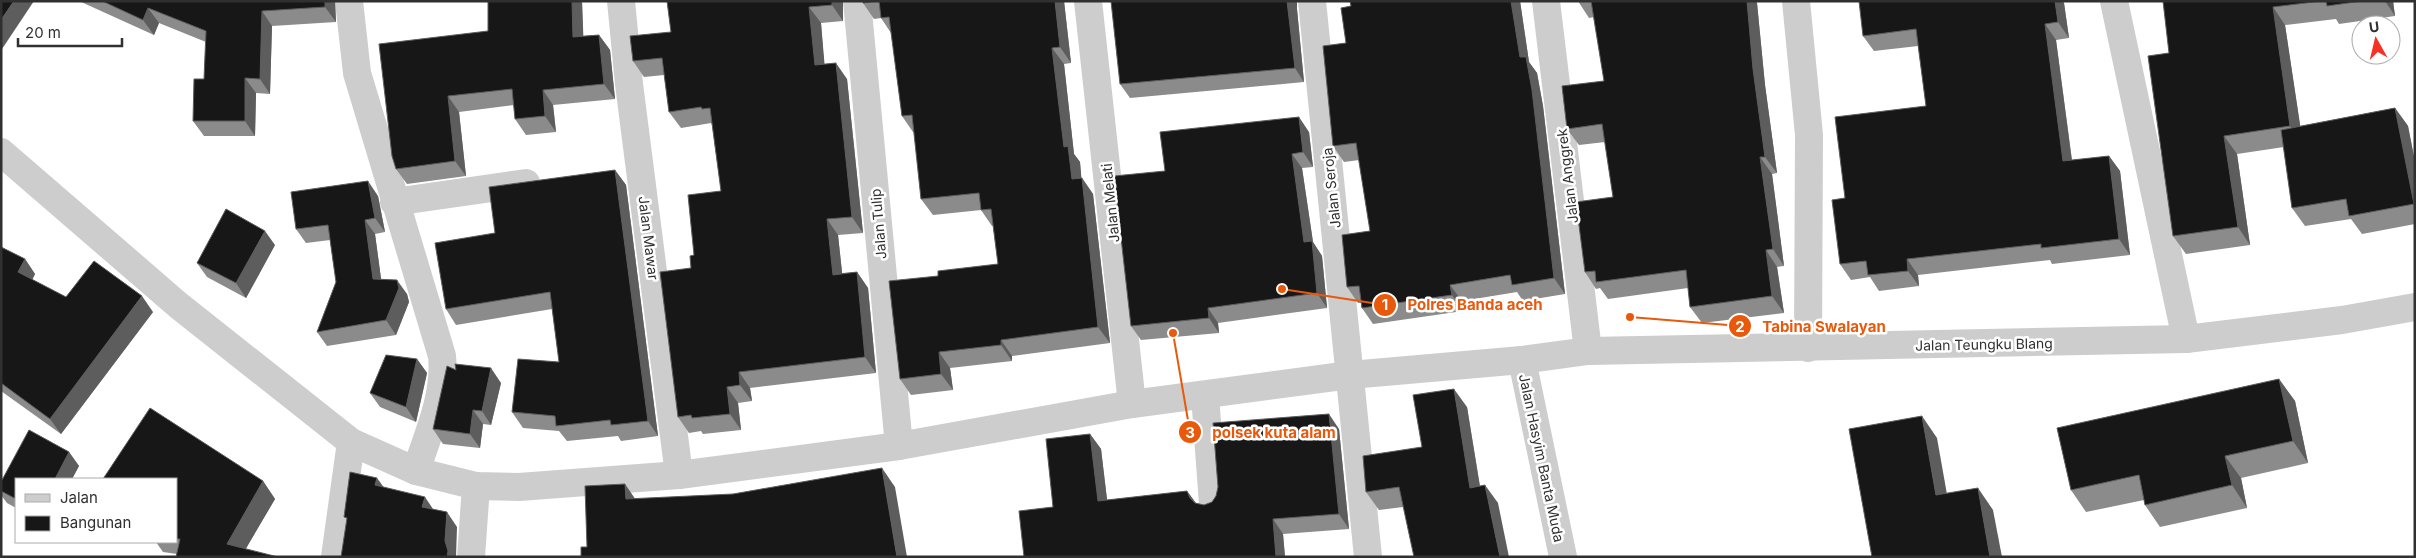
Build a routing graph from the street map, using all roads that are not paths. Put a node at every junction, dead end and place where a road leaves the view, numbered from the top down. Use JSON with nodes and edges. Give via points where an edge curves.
{"nodes":[{"id":1,"x":349,"y":1,"type":"edge"},
{"id":2,"x":621,"y":1,"type":"edge"},
{"id":3,"x":857,"y":1,"type":"edge"},
{"id":4,"x":1088,"y":1,"type":"edge"},
{"id":5,"x":1312,"y":1,"type":"edge"},
{"id":6,"x":1546,"y":1,"type":"edge"},
{"id":7,"x":1796,"y":1,"type":"edge"},
{"id":8,"x":2114,"y":1,"type":"edge"},
{"id":9,"x":1,"y":152,"type":"edge"},
{"id":10,"x":640,"y":168,"type":"junction"},
{"id":11,"x":610,"y":172,"type":"edge"},
{"id":12,"x":551,"y":180,"type":"edge"},
{"id":13,"x":394,"y":202,"type":"junction"},
{"id":14,"x":2415,"y":306,"type":"edge"},
{"id":15,"x":2186,"y":339,"type":"junction"},
{"id":16,"x":1808,"y":348,"type":"junction"},
{"id":17,"x":1588,"y":351,"type":"junction"},
{"id":18,"x":1522,"y":360,"type":"junction"},
{"id":19,"x":1350,"y":375,"type":"junction"},
{"id":20,"x":1205,"y":395,"type":"junction"},
{"id":21,"x":1132,"y":404,"type":"junction"},
{"id":22,"x":351,"y":442,"type":"junction"},
{"id":23,"x":899,"y":446,"type":"junction"},
{"id":24,"x":416,"y":471,"type":"junction"},
{"id":25,"x":679,"y":475,"type":"junction"},
{"id":26,"x":476,"y":486,"type":"junction"},
{"id":27,"x":1213,"y":504,"type":"edge"},
{"id":28,"x":334,"y":557,"type":"edge"},
{"id":29,"x":471,"y":557,"type":"edge"},
{"id":30,"x":1368,"y":557,"type":"edge"},
{"id":31,"x":1563,"y":557,"type":"edge"}],
"edges":[{"from":1,"to":13,"type":"street","via":[[357,73]]},
{"from":2,"to":10,"type":"street","name":"Jalan Mawar"},
{"from":3,"to":23,"type":"street","name":"Jalan Tulip"},
{"from":4,"to":21,"type":"street","name":"Jalan Melati"},
{"from":5,"to":19,"type":"street","name":"Jalan Seroja"},
{"from":6,"to":17,"type":"street","name":"Jalan Anggrek"},
{"from":7,"to":16,"type":"street","via":[[1809,135]]},
{"from":8,"to":15,"type":"street"},
{"from":9,"to":22,"type":"street","name":"Jalan Teungku Blang","via":[[178,305]]},
{"from":10,"to":11,"type":"street"},
{"from":10,"to":25,"type":"street","name":"Jalan Mawar"},
{"from":12,"to":13,"type":"street"},
{"from":13,"to":24,"type":"street","via":[[442,356],[444,375]]},
{"from":14,"to":15,"type":"street","name":"Jalan Teungku Blang","via":[[2342,320]]},
{"from":15,"to":16,"type":"street","name":"Jalan Teungku Blang"},
{"from":16,"to":17,"type":"street","name":"Jalan Teungku Blang"},
{"from":17,"to":18,"type":"street","name":"Jalan Teungku Blang"},
{"from":18,"to":19,"type":"street","name":"Jalan Teungku Blang"},
{"from":18,"to":31,"type":"street","name":"Jalan Hasyim Banta Muda"},
{"from":19,"to":20,"type":"street","name":"Jalan Teungku Blang"},
{"from":19,"to":30,"type":"street","name":"Jalan Seroja"},
{"from":20,"to":21,"type":"street","name":"Jalan Teungku Blang"},
{"from":20,"to":27,"type":"street"},
{"from":21,"to":23,"type":"street","name":"Jalan Teungku Blang"},
{"from":22,"to":24,"type":"street","name":"Jalan Teungku Blang"},
{"from":22,"to":28,"type":"street"},
{"from":23,"to":25,"type":"street","name":"Jalan Teungku Blang"},
{"from":24,"to":26,"type":"street","name":"Jalan Teungku Blang"},
{"from":25,"to":26,"type":"street","name":"Jalan Teungku Blang","via":[[519,487]]},
{"from":26,"to":29,"type":"street"}]}
